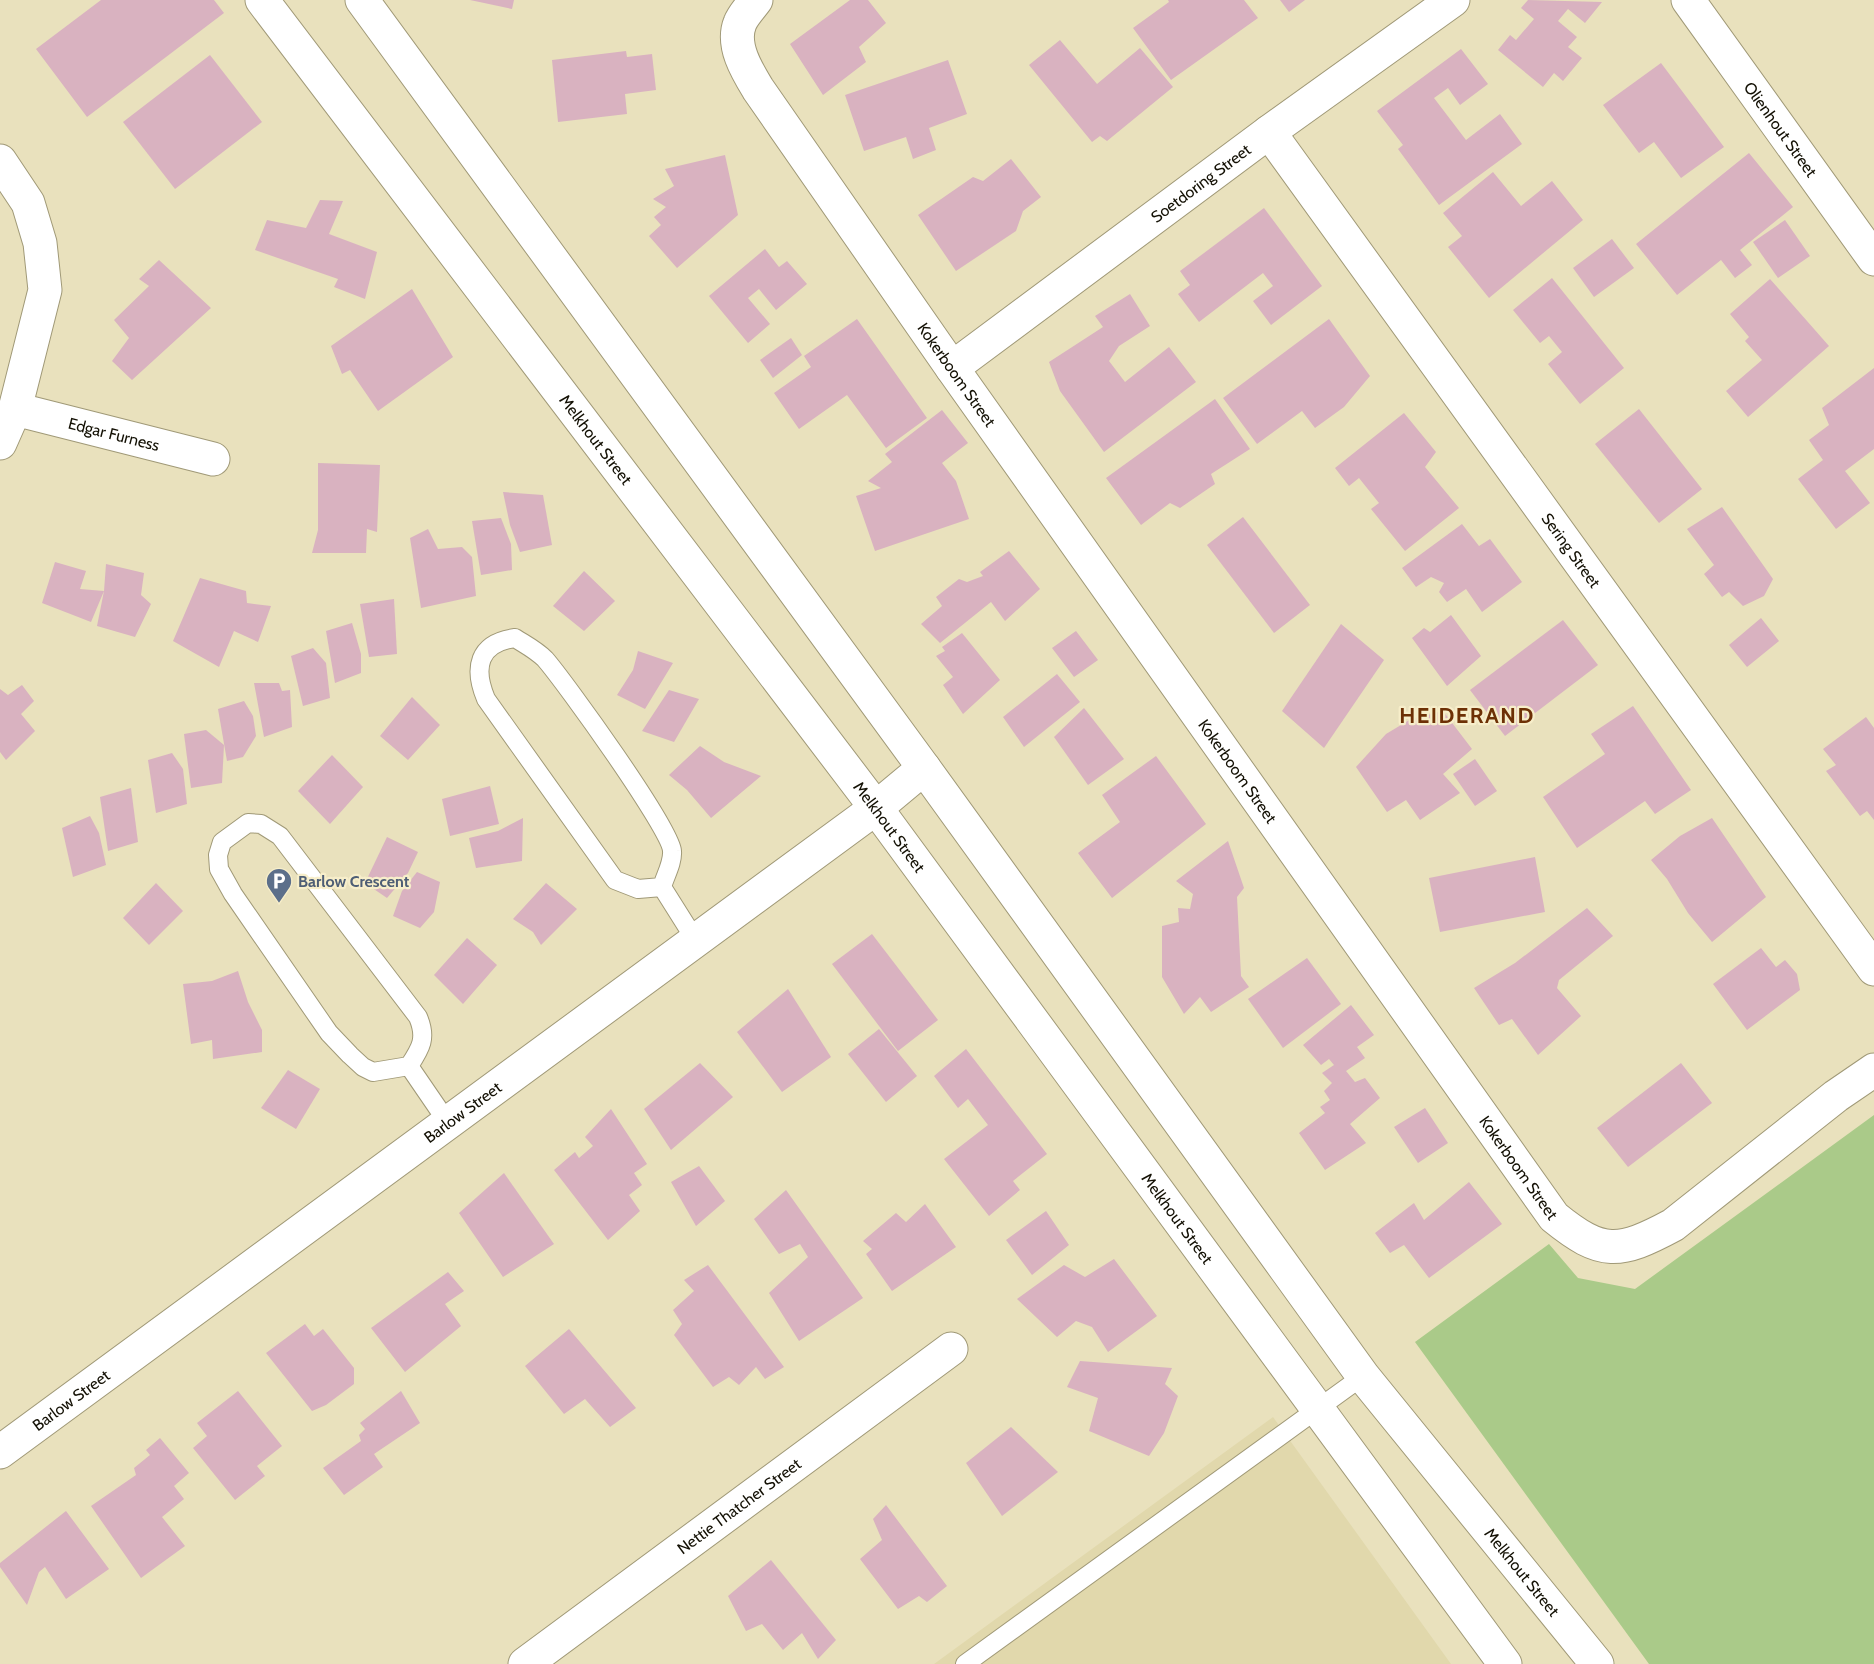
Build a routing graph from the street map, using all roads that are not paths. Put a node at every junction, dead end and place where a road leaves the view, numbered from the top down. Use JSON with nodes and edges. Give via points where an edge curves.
{"nodes":[{"id":1,"x":262,"y":0,"type":"edge"},
{"id":2,"x":362,"y":0,"type":"edge"},
{"id":3,"x":756,"y":0,"type":"edge"},
{"id":4,"x":1453,"y":0,"type":"edge"},
{"id":5,"x":1688,"y":0,"type":"edge"},
{"id":6,"x":1269,"y":132,"type":"junction"},
{"id":7,"x":0,"y":161,"type":"edge"},
{"id":8,"x":1874,"y":259,"type":"edge"},
{"id":9,"x":952,"y":369,"type":"junction"},
{"id":10,"x":15,"y":409,"type":"junction"},
{"id":11,"x":0,"y":443,"type":"edge"},
{"id":12,"x":213,"y":459,"type":"dead end"},
{"id":13,"x":924,"y":768,"type":"junction"},
{"id":14,"x":876,"y":808,"type":"junction"},
{"id":15,"x":662,"y":886,"type":"junction"},
{"id":16,"x":696,"y":941,"type":"junction"},
{"id":17,"x":1874,"y":969,"type":"edge"},
{"id":18,"x":409,"y":1066,"type":"junction"},
{"id":19,"x":1874,"y":1070,"type":"edge"},
{"id":20,"x":448,"y":1123,"type":"junction"},
{"id":21,"x":951,"y":1349,"type":"dead end"},
{"id":22,"x":1363,"y":1376,"type":"junction"},
{"id":23,"x":1316,"y":1410,"type":"junction"},
{"id":24,"x":0,"y":1452,"type":"edge"},
{"id":25,"x":973,"y":1662,"type":"edge"},
{"id":26,"x":525,"y":1664,"type":"edge"},
{"id":27,"x":1505,"y":1664,"type":"edge"},
{"id":28,"x":1597,"y":1664,"type":"edge"}],
"edges":[{"from":1,"to":14,"type":"street","name":"Melkhout Street"},
{"from":2,"to":13,"type":"street","name":"Melkhout Street"},
{"from":3,"to":9,"type":"street","name":"Kokerboom Street","via":[[739,24],[738,46],[745,67]]},
{"from":4,"to":6,"type":"street","name":"Soetdoring Street"},
{"from":5,"to":8,"type":"street","name":"Olienhout Street"},
{"from":6,"to":9,"type":"street","name":"Soetdoring Street"},
{"from":6,"to":17,"type":"street","name":"Sering Street"},
{"from":7,"to":10,"type":"street","via":[[28,203],[40,243],[45,290]]},
{"from":9,"to":19,"type":"street","name":"Kokerboom Street","via":[[1554,1217],[1578,1236],[1611,1249],[1645,1240],[1673,1225]]},
{"from":10,"to":11,"type":"street"},
{"from":10,"to":12,"type":"street","name":"Edgar Furness"},
{"from":13,"to":14,"type":"street","name":"Barlow Street"},
{"from":13,"to":22,"type":"street","name":"Melkhout Street"},
{"from":14,"to":16,"type":"street","name":"Barlow Street"},
{"from":14,"to":23,"type":"street","name":"Melkhout Street"},
{"from":15,"to":15,"type":"lane","via":[[638,889],[615,880],[596,857],[486,699],[478,680],[480,663],[490,647],[515,638],[535,649],[595,726],[664,829],[673,851]]},
{"from":15,"to":16,"type":"lane"},
{"from":16,"to":20,"type":"street","name":"Barlow Street"},
{"from":18,"to":18,"type":"lane","via":[[373,1072],[329,1033],[219,869],[222,842],[234,831],[248,823],[261,824],[280,836],[408,1002],[423,1030],[422,1046]]},
{"from":18,"to":20,"type":"lane"},
{"from":20,"to":24,"type":"street","name":"Barlow Street"},
{"from":21,"to":26,"type":"street","name":"Nettie Thatcher Street"},
{"from":22,"to":23,"type":"lane"},
{"from":22,"to":28,"type":"street","name":"Melkhout Street"},
{"from":23,"to":25,"type":"lane"},
{"from":23,"to":27,"type":"street","name":"Melkhout Street"}]}
